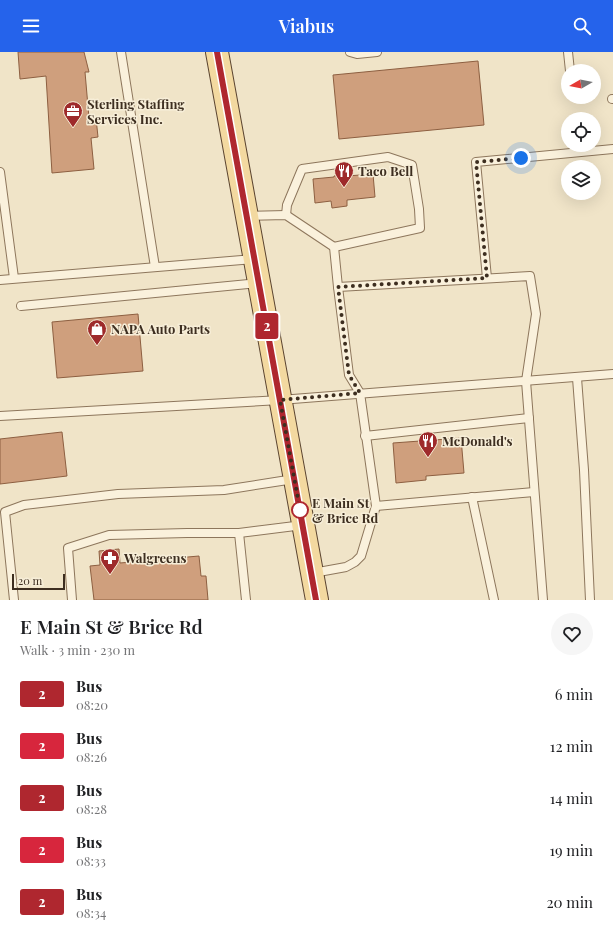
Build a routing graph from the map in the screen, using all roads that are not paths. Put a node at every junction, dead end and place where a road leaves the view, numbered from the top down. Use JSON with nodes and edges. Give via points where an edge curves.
{"nodes":[{"id":1,"x":121,"y":52,"type":"edge"},
{"id":2,"x":217,"y":52,"type":"edge"},
{"id":3,"x":350,"y":52,"type":"edge"},
{"id":4,"x":377,"y":52,"type":"edge"},
{"id":5,"x":568,"y":52,"type":"edge"},
{"id":6,"x":569,"y":64,"type":"edge"},
{"id":7,"x":613,"y":149,"type":"edge"},
{"id":8,"x":0,"y":172,"type":"edge"},
{"id":9,"x":286,"y":215,"type":"junction"},
{"id":10,"x":247,"y":216,"type":"junction"},
{"id":11,"x":334,"y":248,"type":"junction"},
{"id":12,"x":255,"y":259,"type":"junction"},
{"id":13,"x":154,"y":267,"type":"junction"},
{"id":14,"x":14,"y":278,"type":"junction"},
{"id":15,"x":487,"y":278,"type":"junction"},
{"id":16,"x":0,"y":280,"type":"edge"},
{"id":17,"x":259,"y":283,"type":"junction"},
{"id":18,"x":338,"y":287,"type":"junction"},
{"id":19,"x":21,"y":306,"type":"dead end"},
{"id":20,"x":613,"y":374,"type":"edge"},
{"id":21,"x":577,"y":378,"type":"junction"},
{"id":22,"x":526,"y":381,"type":"junction"},
{"id":23,"x":360,"y":393,"type":"junction"},
{"id":24,"x":280,"y":400,"type":"junction"},
{"id":25,"x":0,"y":416,"type":"edge"},
{"id":26,"x":529,"y":418,"type":"junction"},
{"id":27,"x":365,"y":436,"type":"junction"},
{"id":28,"x":294,"y":479,"type":"junction"},
{"id":29,"x":534,"y":492,"type":"junction"},
{"id":30,"x":472,"y":497,"type":"junction"},
{"id":31,"x":376,"y":506,"type":"junction"},
{"id":32,"x":3,"y":524,"type":"edge"},
{"id":33,"x":303,"y":525,"type":"junction"},
{"id":34,"x":239,"y":533,"type":"junction"},
{"id":35,"x":312,"y":574,"type":"junction"},
{"id":36,"x":14,"y":600,"type":"edge"},
{"id":37,"x":72,"y":600,"type":"edge"},
{"id":38,"x":246,"y":600,"type":"edge"},
{"id":39,"x":316,"y":600,"type":"edge"},
{"id":40,"x":494,"y":600,"type":"edge"},
{"id":41,"x":543,"y":600,"type":"edge"},
{"id":42,"x":590,"y":600,"type":"edge"}],
"edges":[{"from":1,"to":13,"type":"lane"},
{"from":2,"to":10,"type":"main road"},
{"from":3,"to":4,"type":"lane"},
{"from":5,"to":6,"type":"lane"},
{"from":7,"to":15,"type":"lane","via":[[476,162]]},
{"from":8,"to":14,"type":"lane"},
{"from":9,"to":10,"type":"lane"},
{"from":9,"to":11,"type":"lane"},
{"from":9,"to":11,"type":"lane","via":[[287,205],[302,169],[388,157],[412,165],[420,228]]},
{"from":10,"to":12,"type":"main road"},
{"from":11,"to":18,"type":"lane"},
{"from":12,"to":13,"type":"lane"},
{"from":12,"to":17,"type":"main road"},
{"from":13,"to":14,"type":"lane"},
{"from":14,"to":16,"type":"lane"},
{"from":15,"to":18,"type":"lane"},
{"from":15,"to":22,"type":"lane","via":[[530,276],[536,314]]},
{"from":17,"to":19,"type":"lane"},
{"from":17,"to":24,"type":"main road"},
{"from":18,"to":23,"type":"lane","via":[[349,375]]},
{"from":20,"to":21,"type":"lane"},
{"from":21,"to":22,"type":"lane"},
{"from":21,"to":42,"type":"lane"},
{"from":22,"to":23,"type":"lane"},
{"from":22,"to":26,"type":"lane"},
{"from":23,"to":24,"type":"lane"},
{"from":23,"to":27,"type":"lane"},
{"from":24,"to":25,"type":"lane"},
{"from":24,"to":28,"type":"main road"},
{"from":26,"to":27,"type":"lane"},
{"from":26,"to":29,"type":"lane"},
{"from":27,"to":31,"type":"lane"},
{"from":28,"to":32,"type":"lane","via":[[224,490],[118,494],[24,505],[5,512]]},
{"from":28,"to":33,"type":"main road"},
{"from":29,"to":30,"type":"lane"},
{"from":29,"to":41,"type":"lane"},
{"from":30,"to":31,"type":"lane"},
{"from":30,"to":40,"type":"lane"},
{"from":31,"to":35,"type":"lane","via":[[361,556],[346,567]]},
{"from":32,"to":36,"type":"lane"},
{"from":33,"to":34,"type":"lane"},
{"from":33,"to":35,"type":"main road"},
{"from":34,"to":37,"type":"lane","via":[[109,535],[68,548]]},
{"from":34,"to":38,"type":"lane"},
{"from":35,"to":39,"type":"main road"}]}
